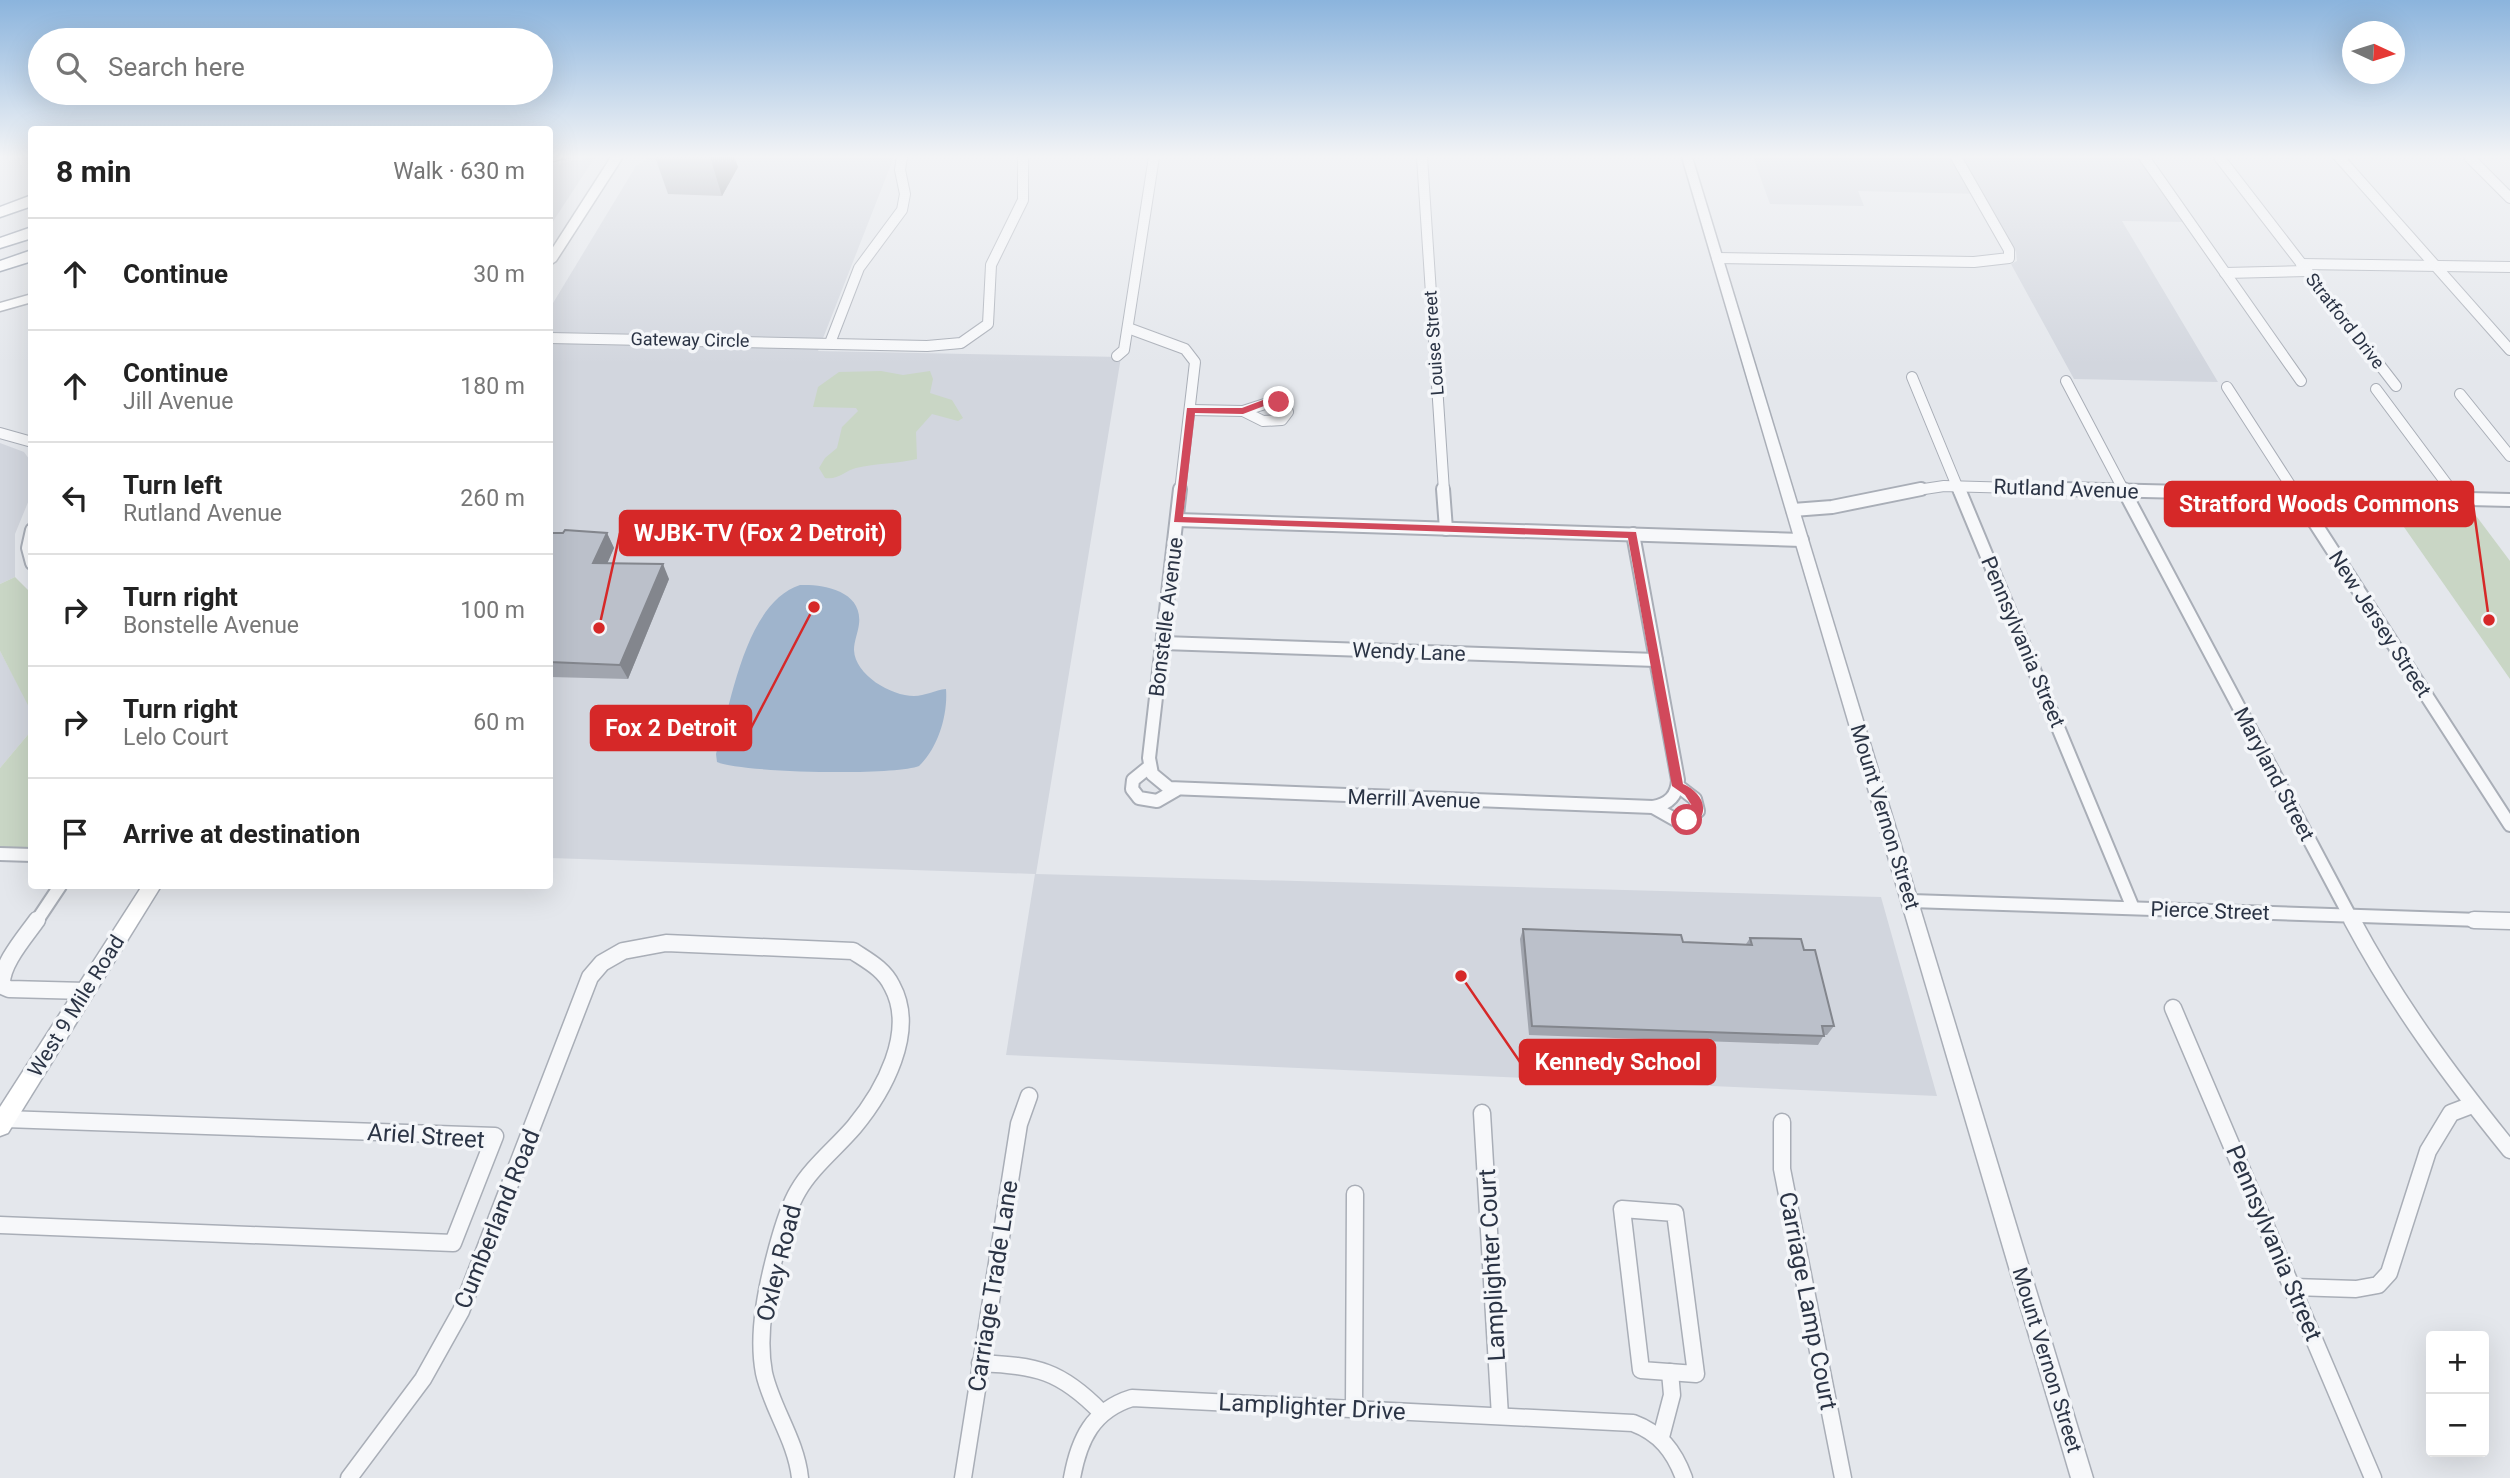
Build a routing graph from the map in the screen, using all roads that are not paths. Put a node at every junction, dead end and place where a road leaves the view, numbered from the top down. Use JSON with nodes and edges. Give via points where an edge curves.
{"nodes":[{"id":1,"x":573,"y":226,"type":"edge"},
{"id":2,"x":891,"y":226,"type":"edge"},
{"id":3,"x":1010,"y":226,"type":"edge"},
{"id":4,"x":1144,"y":226,"type":"edge"},
{"id":5,"x":1426,"y":226,"type":"edge"},
{"id":6,"x":1707,"y":226,"type":"edge"},
{"id":7,"x":1995,"y":226,"type":"edge"},
{"id":8,"x":2192,"y":226,"type":"edge"},
{"id":9,"x":2271,"y":226,"type":"edge"},
{"id":10,"x":2401,"y":226,"type":"edge"},
{"id":11,"x":28,"y":233,"type":"edge"},
{"id":12,"x":0,"y":243,"type":"edge"},
{"id":13,"x":28,"y":247,"type":"edge"},
{"id":14,"x":0,"y":256,"type":"edge"},
{"id":15,"x":28,"y":256,"type":"edge"},
{"id":16,"x":553,"y":256,"type":"edge"},
{"id":17,"x":1717,"y":258,"type":"junction"},
{"id":18,"x":0,"y":265,"type":"edge"},
{"id":19,"x":28,"y":266,"type":"edge"},
{"id":20,"x":2437,"y":266,"type":"junction"},
{"id":21,"x":2510,"y":267,"type":"edge"},
{"id":22,"x":2304,"y":268,"type":"junction"},
{"id":23,"x":2225,"y":273,"type":"junction"},
{"id":24,"x":0,"y":274,"type":"edge"},
{"id":25,"x":28,"y":299,"type":"edge"},
{"id":26,"x":0,"y":307,"type":"edge"},
{"id":27,"x":1128,"y":328,"type":"junction"},
{"id":28,"x":553,"y":338,"type":"edge"},
{"id":29,"x":830,"y":343,"type":"junction"},
{"id":30,"x":2510,"y":350,"type":"edge"},
{"id":31,"x":1117,"y":356,"type":"dead end"},
{"id":32,"x":1912,"y":377,"type":"dead end"},
{"id":33,"x":2066,"y":381,"type":"dead end"},
{"id":34,"x":2301,"y":381,"type":"dead end"},
{"id":35,"x":2396,"y":386,"type":"dead end"},
{"id":36,"x":2227,"y":387,"type":"dead end"},
{"id":37,"x":2376,"y":389,"type":"dead end"},
{"id":38,"x":2459,"y":394,"type":"dead end"},
{"id":39,"x":1191,"y":410,"type":"junction"},
{"id":40,"x":1243,"y":411,"type":"dead end"},
{"id":41,"x":0,"y":433,"type":"edge"},
{"id":42,"x":28,"y":441,"type":"edge"},
{"id":43,"x":2510,"y":456,"type":"edge"},
{"id":44,"x":1957,"y":486,"type":"junction"},
{"id":45,"x":2123,"y":491,"type":"junction"},
{"id":46,"x":2297,"y":495,"type":"junction"},
{"id":47,"x":2458,"y":498,"type":"junction"},
{"id":48,"x":2510,"y":500,"type":"edge"},
{"id":49,"x":1793,"y":510,"type":"junction"},
{"id":50,"x":1177,"y":520,"type":"junction"},
{"id":51,"x":1446,"y":528,"type":"junction"},
{"id":52,"x":1633,"y":534,"type":"junction"},
{"id":53,"x":1802,"y":540,"type":"junction"},
{"id":54,"x":1163,"y":643,"type":"junction"},
{"id":55,"x":1656,"y":660,"type":"junction"},
{"id":56,"x":1149,"y":767,"type":"junction"},
{"id":57,"x":1678,"y":786,"type":"junction"},
{"id":58,"x":1176,"y":790,"type":"junction"},
{"id":59,"x":1653,"y":807,"type":"junction"},
{"id":60,"x":2510,"y":825,"type":"edge"},
{"id":61,"x":0,"y":854,"type":"edge"},
{"id":62,"x":28,"y":855,"type":"edge"},
{"id":63,"x":58,"y":889,"type":"edge"},
{"id":64,"x":150,"y":889,"type":"edge"},
{"id":65,"x":1911,"y":901,"type":"junction"},
{"id":66,"x":2133,"y":908,"type":"junction"},
{"id":67,"x":2349,"y":916,"type":"junction"},
{"id":68,"x":2510,"y":921,"type":"edge"},
{"id":69,"x":623,"y":951,"type":"joint"},
{"id":70,"x":86,"y":991,"type":"junction"},
{"id":71,"x":2173,"y":1008,"type":"dead end"},
{"id":72,"x":1029,"y":1096,"type":"dead end"},
{"id":73,"x":2472,"y":1105,"type":"junction"},
{"id":74,"x":1482,"y":1113,"type":"dead end"},
{"id":75,"x":1782,"y":1122,"type":"dead end"},
{"id":76,"x":2,"y":1123,"type":"edge"},
{"id":77,"x":2510,"y":1150,"type":"edge"},
{"id":78,"x":1355,"y":1194,"type":"dead end"},
{"id":79,"x":0,"y":1226,"type":"edge"},
{"id":80,"x":2292,"y":1287,"type":"junction"},
{"id":81,"x":981,"y":1363,"type":"junction"},
{"id":82,"x":1670,"y":1372,"type":"junction"},
{"id":83,"x":1353,"y":1409,"type":"junction"},
{"id":84,"x":1101,"y":1412,"type":"junction"},
{"id":85,"x":1500,"y":1416,"type":"junction"},
{"id":86,"x":1661,"y":1437,"type":"junction"},
{"id":87,"x":349,"y":1478,"type":"edge"},
{"id":88,"x":800,"y":1478,"type":"edge"},
{"id":89,"x":963,"y":1478,"type":"edge"},
{"id":90,"x":1072,"y":1478,"type":"edge"},
{"id":91,"x":1684,"y":1478,"type":"edge"},
{"id":92,"x":1843,"y":1478,"type":"edge"},
{"id":93,"x":2082,"y":1478,"type":"edge"},
{"id":94,"x":2373,"y":1478,"type":"edge"}],
"edges":[{"from":1,"to":16,"type":"main road"},
{"from":2,"to":29,"type":"street","via":[[859,268]]},
{"from":3,"to":29,"type":"street","name":"Gateway Circle","via":[[995,255],[989,281],[990,319],[984,330],[961,343],[944,346]]},
{"from":4,"to":27,"type":"street"},
{"from":5,"to":51,"type":"street","name":"Louise Street"},
{"from":6,"to":17,"type":"street","name":"Mount Vernon Street"},
{"from":7,"to":17,"type":"street","via":[[2009,258],[1974,262]]},
{"from":8,"to":23,"type":"street"},
{"from":9,"to":22,"type":"street","name":"Stratford Drive"},
{"from":10,"to":20,"type":"street"},
{"from":11,"to":12,"type":"highway"},
{"from":13,"to":14,"type":"highway"},
{"from":15,"to":18,"type":"highway"},
{"from":17,"to":49,"type":"street","name":"Mount Vernon Street"},
{"from":19,"to":24,"type":"highway"},
{"from":20,"to":21,"type":"street"},
{"from":20,"to":22,"type":"street"},
{"from":20,"to":30,"type":"street"},
{"from":22,"to":23,"type":"street"},
{"from":22,"to":35,"type":"street","name":"Stratford Drive"},
{"from":23,"to":34,"type":"street"},
{"from":25,"to":26,"type":"main road"},
{"from":27,"to":31,"type":"street","via":[[1124,350]]},
{"from":27,"to":39,"type":"street","name":"Bonstelle Avenue","via":[[1179,347],[1193,358]]},
{"from":28,"to":29,"type":"street","name":"Gateway Circle"},
{"from":32,"to":44,"type":"street","name":"Pennsylvania Street"},
{"from":33,"to":45,"type":"street","name":"Maryland Street"},
{"from":36,"to":46,"type":"street","name":"New Jersey Street"},
{"from":37,"to":47,"type":"street","name":"Stratford Drive"},
{"from":38,"to":43,"type":"street"},
{"from":39,"to":40,"type":"street"},
{"from":39,"to":50,"type":"street","name":"Bonstelle Avenue"},
{"from":41,"to":42,"type":"street"},
{"from":44,"to":45,"type":"street","name":"Rutland Avenue"},
{"from":44,"to":49,"type":"street","name":"Rutland Avenue","via":[[1902,491],[1828,510]]},
{"from":44,"to":66,"type":"street","name":"Pennsylvania Street"},
{"from":45,"to":46,"type":"street","name":"Rutland Avenue"},
{"from":45,"to":67,"type":"street","name":"Maryland Street"},
{"from":46,"to":47,"type":"street","name":"Rutland Avenue"},
{"from":46,"to":60,"type":"street","name":"New Jersey Street"},
{"from":47,"to":48,"type":"street","name":"Rutland Avenue"},
{"from":49,"to":53,"type":"street","name":"Mount Vernon Street"},
{"from":50,"to":51,"type":"street"},
{"from":50,"to":54,"type":"street","name":"Bonstelle Avenue"},
{"from":51,"to":52,"type":"street"},
{"from":52,"to":53,"type":"street"},
{"from":52,"to":55,"type":"street"},
{"from":53,"to":65,"type":"street","name":"Mount Vernon Street"},
{"from":54,"to":55,"type":"street","name":"Wendy Lane"},
{"from":54,"to":56,"type":"street","name":"Bonstelle Avenue"},
{"from":55,"to":57,"type":"street"},
{"from":56,"to":58,"type":"street","name":"Merrill Avenue","via":[[1157,781]]},
{"from":56,"to":58,"type":"street","via":[[1133,780],[1132,789],[1139,798],[1157,801]]},
{"from":57,"to":59,"type":"street","name":"Merrill Avenue","via":[[1671,800]]},
{"from":57,"to":59,"type":"street","via":[[1695,799],[1698,811],[1693,817],[1672,819]]},
{"from":58,"to":59,"type":"street","name":"Merrill Avenue"},
{"from":61,"to":62,"type":"street"},
{"from":63,"to":70,"type":"street","via":[[5,967],[2,986]]},
{"from":64,"to":70,"type":"main road","name":"West 9 Mile Road"},
{"from":65,"to":66,"type":"street","name":"Pierce Street"},
{"from":65,"to":93,"type":"street","name":"Mount Vernon Street"},
{"from":66,"to":67,"type":"street","name":"Pierce Street"},
{"from":67,"to":68,"type":"street","name":"Pierce Street"},
{"from":67,"to":73,"type":"street","name":"Maryland Street","via":[[2402,1009]]},
{"from":69,"to":87,"type":"street","name":"Cumberland Road","via":[[602,963],[590,977],[461,1311],[436,1360]]},
{"from":69,"to":88,"type":"street","name":"Oxley Road","via":[[666,943],[853,951],[874,960],[891,980],[900,1005],[900,1041],[876,1096],[793,1199],[763,1317],[765,1374]]},
{"from":70,"to":76,"type":"main road","name":"West 9 Mile Road"},
{"from":71,"to":80,"type":"street","name":"Pennsylvania Street"},
{"from":72,"to":81,"type":"street","name":"Carriage Trade Lane","via":[[1018,1124]]},
{"from":73,"to":77,"type":"street","name":"Maryland Street"},
{"from":73,"to":80,"type":"street","via":[[2451,1113],[2428,1151],[2389,1273],[2378,1284],[2356,1289]]},
{"from":74,"to":85,"type":"street","name":"Lamplighter Court"},
{"from":75,"to":92,"type":"street","name":"Carriage Lamp Court","via":[[1782,1169]]},
{"from":76,"to":79,"type":"street","name":"Ariel Street","via":[[495,1136],[453,1243]]},
{"from":78,"to":83,"type":"street"},
{"from":80,"to":94,"type":"street","name":"Pennsylvania Street"},
{"from":81,"to":84,"type":"street","via":[[1044,1367],[1064,1376]]},
{"from":81,"to":89,"type":"street","name":"Carriage Trade Lane"},
{"from":82,"to":82,"type":"street","via":[[1696,1374],[1675,1213],[1622,1209],[1642,1370]]},
{"from":82,"to":86,"type":"street","via":[[1672,1395]]},
{"from":83,"to":84,"type":"street","name":"Lamplighter Drive","via":[[1132,1398],[1113,1402]]},
{"from":83,"to":85,"type":"street","name":"Lamplighter Drive"},
{"from":84,"to":90,"type":"street","via":[[1083,1433]]},
{"from":85,"to":86,"type":"street","name":"Lamplighter Drive","via":[[1633,1423]]},
{"from":86,"to":91,"type":"street"}]}
